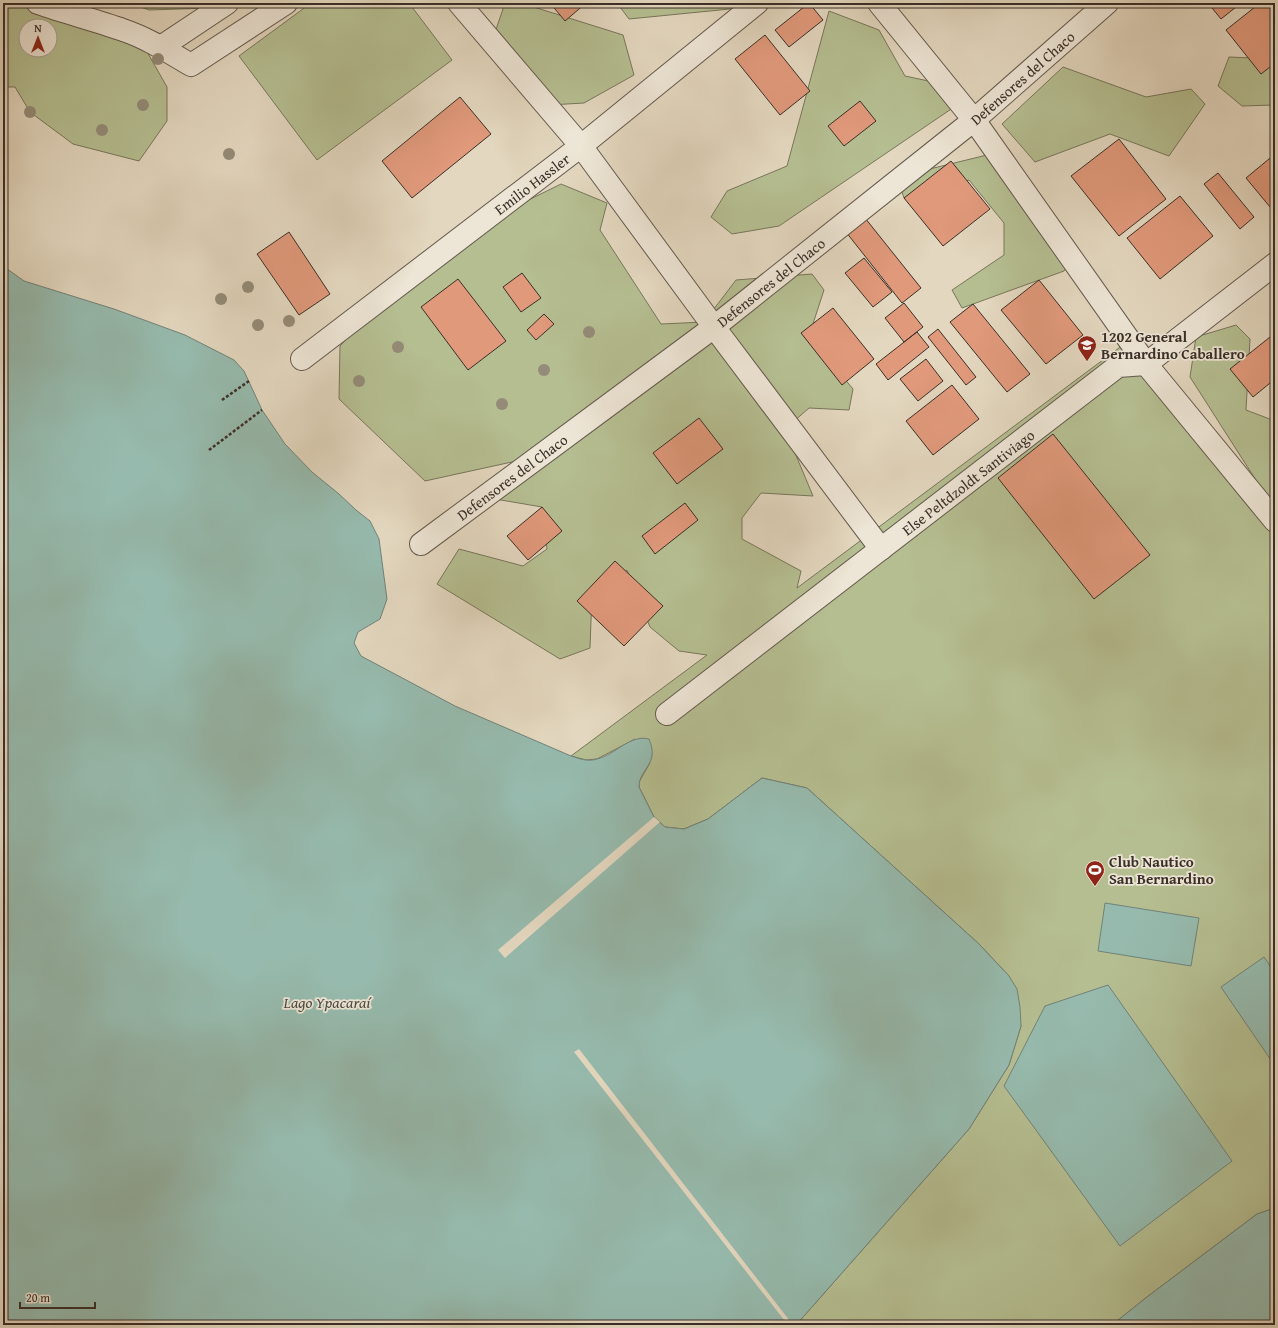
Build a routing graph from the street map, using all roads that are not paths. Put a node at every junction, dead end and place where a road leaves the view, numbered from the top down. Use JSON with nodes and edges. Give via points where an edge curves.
{"nodes":[{"id":1,"x":38,"y":3,"type":"edge"},
{"id":2,"x":227,"y":3,"type":"edge"},
{"id":3,"x":286,"y":3,"type":"edge"},
{"id":4,"x":459,"y":3,"type":"edge"},
{"id":5,"x":758,"y":3,"type":"edge"},
{"id":6,"x":880,"y":3,"type":"edge"},
{"id":7,"x":1108,"y":3,"type":"edge"},
{"id":8,"x":160,"y":47,"type":"junction"},
{"id":9,"x":974,"y":120,"type":"junction"},
{"id":10,"x":581,"y":146,"type":"junction"},
{"id":11,"x":1275,"y":264,"type":"edge"},
{"id":12,"x":714,"y":327,"type":"junction"},
{"id":13,"x":302,"y":359,"type":"dead end"},
{"id":14,"x":1146,"y":364,"type":"junction"},
{"id":15,"x":1275,"y":521,"type":"edge"},
{"id":16,"x":421,"y":544,"type":"dead end"},
{"id":17,"x":881,"y":549,"type":"junction"},
{"id":18,"x":667,"y":714,"type":"dead end"}],
"edges":[{"from":1,"to":8,"type":"street","via":[[124,30]]},
{"from":2,"to":8,"type":"street"},
{"from":3,"to":8,"type":"street","via":[[191,65]]},
{"from":4,"to":10,"type":"street"},
{"from":5,"to":10,"type":"street","name":"Emilio Hassler"},
{"from":6,"to":9,"type":"street"},
{"from":7,"to":9,"type":"street","name":"Defensores del Chaco"},
{"from":9,"to":12,"type":"street","name":"Defensores del Chaco"},
{"from":9,"to":14,"type":"street"},
{"from":10,"to":12,"type":"street"},
{"from":10,"to":13,"type":"street","name":"Emilio Hassler"},
{"from":11,"to":14,"type":"street"},
{"from":12,"to":16,"type":"street","name":"Defensores del Chaco"},
{"from":12,"to":17,"type":"street"},
{"from":14,"to":15,"type":"street"},
{"from":14,"to":17,"type":"street","name":"Else Peltdzoldt Santiviago","via":[[1118,366]]},
{"from":17,"to":18,"type":"street","name":"Else Peltdzoldt Santiviago"}]}
